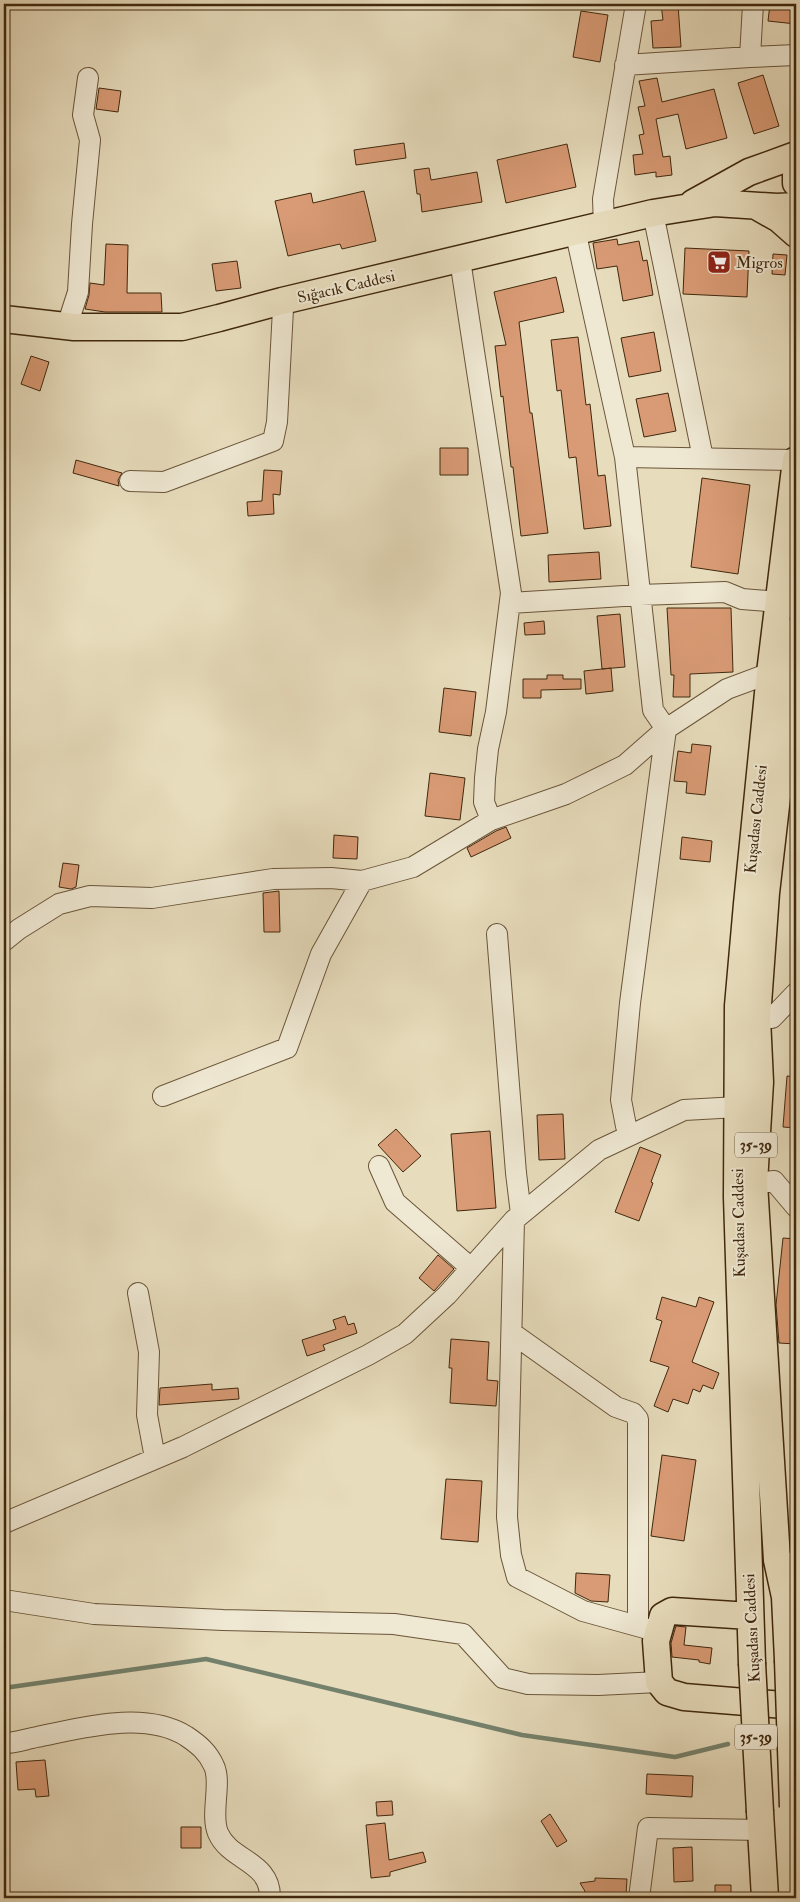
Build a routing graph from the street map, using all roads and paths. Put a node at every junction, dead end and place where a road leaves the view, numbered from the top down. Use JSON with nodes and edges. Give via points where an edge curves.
{"nodes":[{"id":1,"x":636,"y":4,"type":"edge"},
{"id":2,"x":753,"y":4,"type":"edge"},
{"id":3,"x":796,"y":56,"type":"edge"},
{"id":4,"x":750,"y":57,"type":"junction"},
{"id":5,"x":626,"y":66,"type":"junction"},
{"id":6,"x":88,"y":78,"type":"dead end"},
{"id":7,"x":796,"y":155,"type":"edge"},
{"id":8,"x":796,"y":175,"type":"edge"},
{"id":9,"x":796,"y":183,"type":"edge"},
{"id":10,"x":756,"y":206,"type":"junction"},
{"id":11,"x":796,"y":206,"type":"edge"},
{"id":12,"x":684,"y":207,"type":"junction"},
{"id":13,"x":653,"y":213,"type":"junction"},
{"id":14,"x":604,"y":225,"type":"junction"},
{"id":15,"x":576,"y":230,"type":"junction"},
{"id":16,"x":796,"y":234,"type":"edge"},
{"id":17,"x":460,"y":260,"type":"junction"},
{"id":18,"x":282,"y":300,"type":"junction"},
{"id":19,"x":4,"y":319,"type":"edge"},
{"id":20,"x":67,"y":326,"type":"junction"},
{"id":21,"x":625,"y":456,"type":"junction"},
{"id":22,"x":703,"y":458,"type":"junction"},
{"id":23,"x":796,"y":460,"type":"edge"},
{"id":24,"x":130,"y":481,"type":"dead end"},
{"id":25,"x":640,"y":595,"type":"junction"},
{"id":26,"x":778,"y":602,"type":"junction"},
{"id":27,"x":510,"y":603,"type":"junction"},
{"id":28,"x":796,"y":631,"type":"edge"},
{"id":29,"x":770,"y":673,"type":"junction"},
{"id":30,"x":666,"y":728,"type":"junction"},
{"id":31,"x":491,"y":820,"type":"junction"},
{"id":32,"x":362,"y":881,"type":"junction"},
{"id":33,"x":497,"y":934,"type":"dead end"},
{"id":34,"x":4,"y":941,"type":"edge"},
{"id":35,"x":796,"y":993,"type":"edge"},
{"id":36,"x":757,"y":1018,"type":"junction"},
{"id":37,"x":164,"y":1096,"type":"dead end"},
{"id":38,"x":738,"y":1107,"type":"junction"},
{"id":39,"x":631,"y":1135,"type":"junction"},
{"id":40,"x":379,"y":1166,"type":"dead end"},
{"id":41,"x":754,"y":1183,"type":"junction"},
{"id":42,"x":796,"y":1207,"type":"edge"},
{"id":43,"x":518,"y":1217,"type":"junction"},
{"id":44,"x":471,"y":1268,"type":"junction"},
{"id":45,"x":138,"y":1293,"type":"dead end"},
{"id":46,"x":512,"y":1333,"type":"junction"},
{"id":47,"x":155,"y":1458,"type":"junction"},
{"id":48,"x":4,"y":1523,"type":"edge"},
{"id":49,"x":786,"y":1562,"type":"edge"},
{"id":50,"x":790,"y":1594,"type":"edge"},
{"id":51,"x":4,"y":1600,"type":"edge"},
{"id":52,"x":750,"y":1616,"type":"junction"},
{"id":53,"x":648,"y":1629,"type":"junction"},
{"id":54,"x":659,"y":1682,"type":"junction"},
{"id":55,"x":796,"y":1706,"type":"edge"},
{"id":56,"x":4,"y":1743,"type":"edge"},
{"id":57,"x":795,"y":1815,"type":"edge"},
{"id":58,"x":760,"y":1821,"type":"junction"},
{"id":59,"x":270,"y":1898,"type":"edge"},
{"id":60,"x":639,"y":1898,"type":"edge"},
{"id":61,"x":765,"y":1898,"type":"edge"}],
"edges":[{"from":1,"to":5,"type":"street"},
{"from":2,"to":4,"type":"street"},
{"from":3,"to":4,"type":"street"},
{"from":4,"to":5,"type":"street"},
{"from":5,"to":14,"type":"street","via":[[603,199]]},
{"from":6,"to":20,"type":"street","via":[[83,116],[90,140],[78,292]]},
{"from":7,"to":12,"type":"main road","name":"Sığacık Caddesi","via":[[749,172]]},
{"from":8,"to":9,"type":"main road"},
{"from":10,"to":11,"type":"main road","name":"Sığacık Caddesi"},
{"from":10,"to":12,"type":"main road","name":"Sığacık Caddesi","via":[[715,203]]},
{"from":10,"to":16,"type":"main road","via":[[779,219]]},
{"from":12,"to":13,"type":"main road","name":"Sığacık Caddesi"},
{"from":13,"to":14,"type":"main road","name":"Sığacık Caddesi"},
{"from":13,"to":22,"type":"street"},
{"from":14,"to":15,"type":"main road","name":"Sığacık Caddesi"},
{"from":15,"to":17,"type":"main road","name":"Sığacık Caddesi"},
{"from":15,"to":21,"type":"street"},
{"from":17,"to":18,"type":"main road","name":"Sığacık Caddesi"},
{"from":17,"to":27,"type":"street","via":[[512,593]]},
{"from":18,"to":20,"type":"main road","name":"Sığacık Caddesi","via":[[182,326]]},
{"from":18,"to":24,"type":"street","via":[[277,422],[273,441],[164,482]]},
{"from":19,"to":20,"type":"main road","name":"Sığacık Caddesi"},
{"from":21,"to":22,"type":"street"},
{"from":21,"to":25,"type":"street"},
{"from":22,"to":23,"type":"street"},
{"from":23,"to":26,"type":"main road","name":"Kuşadası Caddesi","number":"35-39"},
{"from":25,"to":26,"type":"street","via":[[725,592],[742,599]]},
{"from":25,"to":27,"type":"street"},
{"from":25,"to":30,"type":"street","via":[[653,710]]},
{"from":26,"to":29,"type":"main road","name":"Kuşadası Caddesi","number":"35-39"},
{"from":27,"to":31,"type":"street","via":[[485,778],[484,802]]},
{"from":28,"to":36,"type":"main road","name":"Kuşadası Caddesi","number":"35-39","via":[[766,893]]},
{"from":29,"to":30,"type":"street","via":[[727,689]]},
{"from":29,"to":38,"type":"main road","name":"Kuşadası Caddesi","number":"35-39","via":[[738,1006]]},
{"from":30,"to":31,"type":"street","via":[[625,765],[566,794]]},
{"from":30,"to":39,"type":"street","via":[[630,1003],[621,1100]]},
{"from":31,"to":32,"type":"street","via":[[413,866]]},
{"from":32,"to":34,"type":"street","via":[[273,879],[152,898],[90,896],[59,904]]},
{"from":32,"to":37,"type":"street","via":[[321,954],[287,1048]]},
{"from":33,"to":43,"type":"street"},
{"from":35,"to":36,"type":"street","via":[[772,1018]]},
{"from":36,"to":41,"type":"main road","name":"Kuşadası Caddesi","number":"35-39","via":[[760,1082]]},
{"from":38,"to":39,"type":"street","via":[[684,1110]]},
{"from":38,"to":52,"type":"main road","name":"Kuşadası Caddesi","number":"35-39","via":[[737,1197]]},
{"from":39,"to":43,"type":"street","via":[[599,1150]]},
{"from":40,"to":44,"type":"street","via":[[395,1202]]},
{"from":41,"to":42,"type":"street","via":[[774,1182]]},
{"from":41,"to":49,"type":"main road","name":"Kuşadası Caddesi","number":"35-39"},
{"from":43,"to":44,"type":"street"},
{"from":43,"to":46,"type":"street"},
{"from":44,"to":47,"type":"street","via":[[405,1334],[183,1447]]},
{"from":45,"to":47,"type":"street","via":[[149,1352],[147,1415]]},
{"from":46,"to":53,"type":"street","via":[[638,1419]]},
{"from":46,"to":53,"type":"street","via":[[507,1517],[517,1576],[583,1611]]},
{"from":47,"to":48,"type":"street"},
{"from":49,"to":50,"type":"main road","name":"Kuşadası Caddesi","number":"35-39"},
{"from":50,"to":57,"type":"main road","name":"Kuşadası Caddesi","number":"35-39","bridge":true,"via":[[788,1660]]},
{"from":51,"to":54,"type":"street","via":[[94,1614],[394,1624],[462,1634],[503,1678],[528,1684]]},
{"from":52,"to":53,"type":"main road","via":[[672,1611]]},
{"from":52,"to":58,"type":"main road","name":"Kuşadası Caddesi","number":"35-39","bridge":true},
{"from":53,"to":54,"type":"main road","via":[[656,1642]]},
{"from":54,"to":55,"type":"main road","via":[[666,1692],[684,1697]]},
{"from":56,"to":59,"type":"street","via":[[97,1726],[142,1722],[180,1733],[196,1742],[208,1753],[215,1768],[218,1833],[225,1845],[259,1870],[270,1889]]},
{"from":58,"to":60,"type":"street","via":[[648,1828]]},
{"from":58,"to":61,"type":"main road","name":"Kuşadası Caddesi","number":"35-39"}]}
